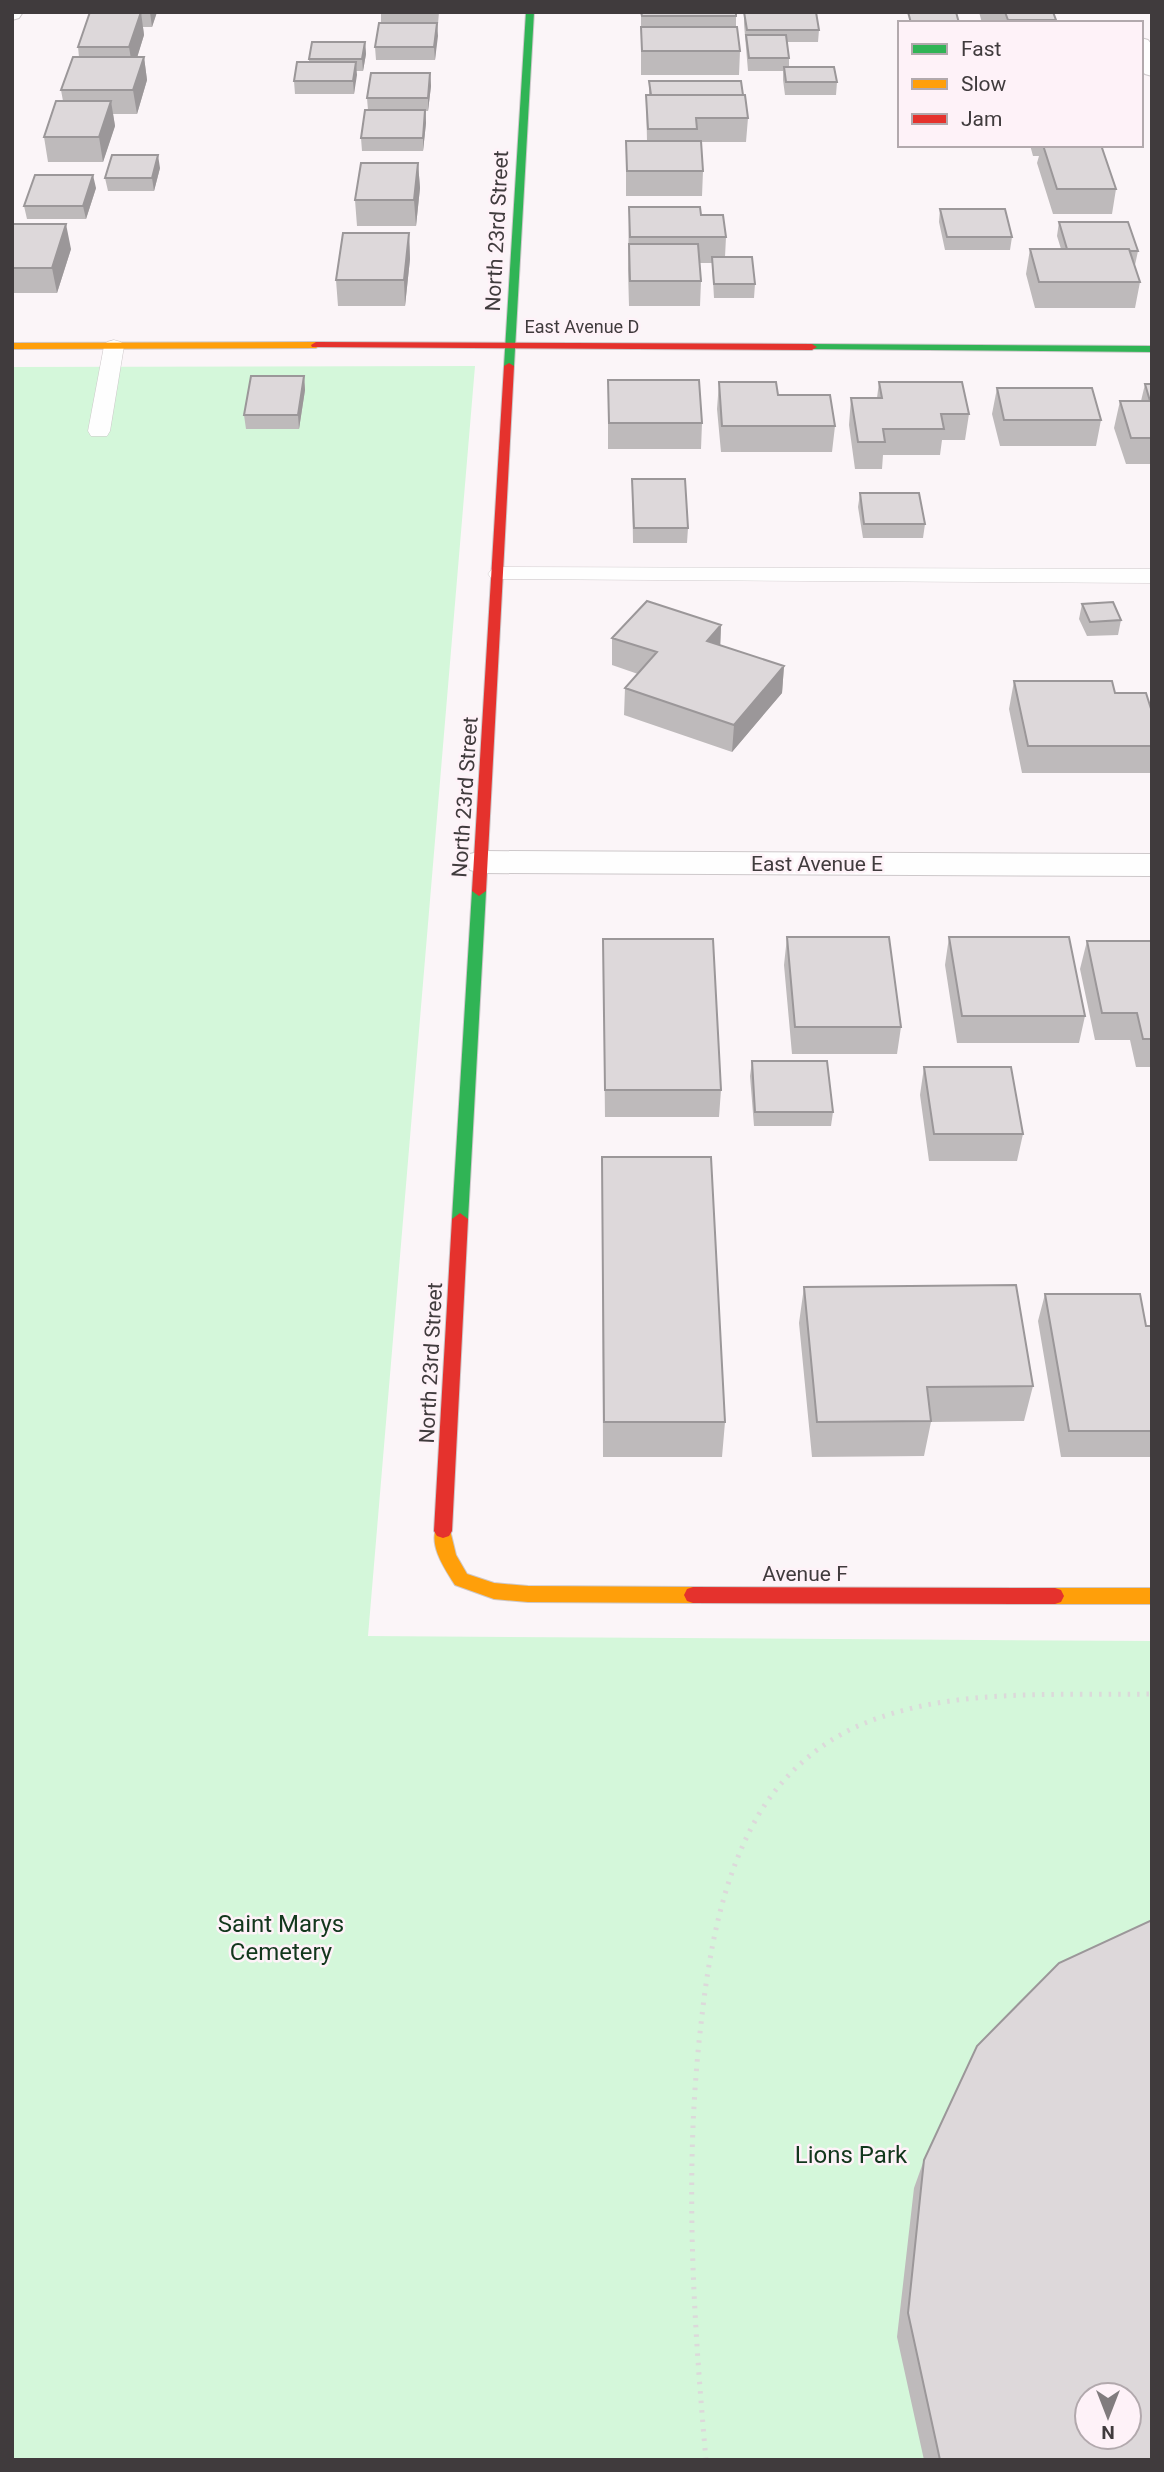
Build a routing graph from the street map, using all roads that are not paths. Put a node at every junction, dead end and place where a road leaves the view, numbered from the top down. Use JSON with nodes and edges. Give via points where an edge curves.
{"nodes":[{"id":1,"x":530,"y":12,"type":"edge"},
{"id":2,"x":1143,"y":49,"type":"edge"},
{"id":3,"x":1152,"y":70,"type":"edge"},
{"id":4,"x":512,"y":345,"type":"junction"},
{"id":5,"x":12,"y":346,"type":"edge"},
{"id":6,"x":114,"y":346,"type":"junction"},
{"id":7,"x":1152,"y":349,"type":"edge"},
{"id":8,"x":99,"y":431,"type":"dead end"},
{"id":9,"x":499,"y":574,"type":"junction"},
{"id":10,"x":1152,"y":576,"type":"edge"},
{"id":11,"x":482,"y":862,"type":"junction"},
{"id":12,"x":1152,"y":865,"type":"edge"},
{"id":13,"x":461,"y":1580,"type":"joint"},
{"id":14,"x":1152,"y":1595,"type":"edge"}],
"edges":[{"from":1,"to":4,"type":"street","name":"North 23rd Street"},
{"from":2,"to":3,"type":"street"},
{"from":4,"to":6,"type":"street","name":"East Avenue D"},
{"from":4,"to":7,"type":"street","name":"East Avenue D"},
{"from":4,"to":9,"type":"street","name":"North 23rd Street"},
{"from":5,"to":6,"type":"street","name":"East Avenue D"},
{"from":6,"to":8,"type":"lane"},
{"from":9,"to":10,"type":"lane"},
{"from":9,"to":11,"type":"street","name":"North 23rd Street"},
{"from":11,"to":12,"type":"street","name":"East Avenue E"},
{"from":11,"to":13,"type":"street","name":"North 23rd Street","via":[[442,1525],[447,1556]]},
{"from":13,"to":14,"type":"street","name":"Avenue F","via":[[494,1591],[528,1594]]}]}
